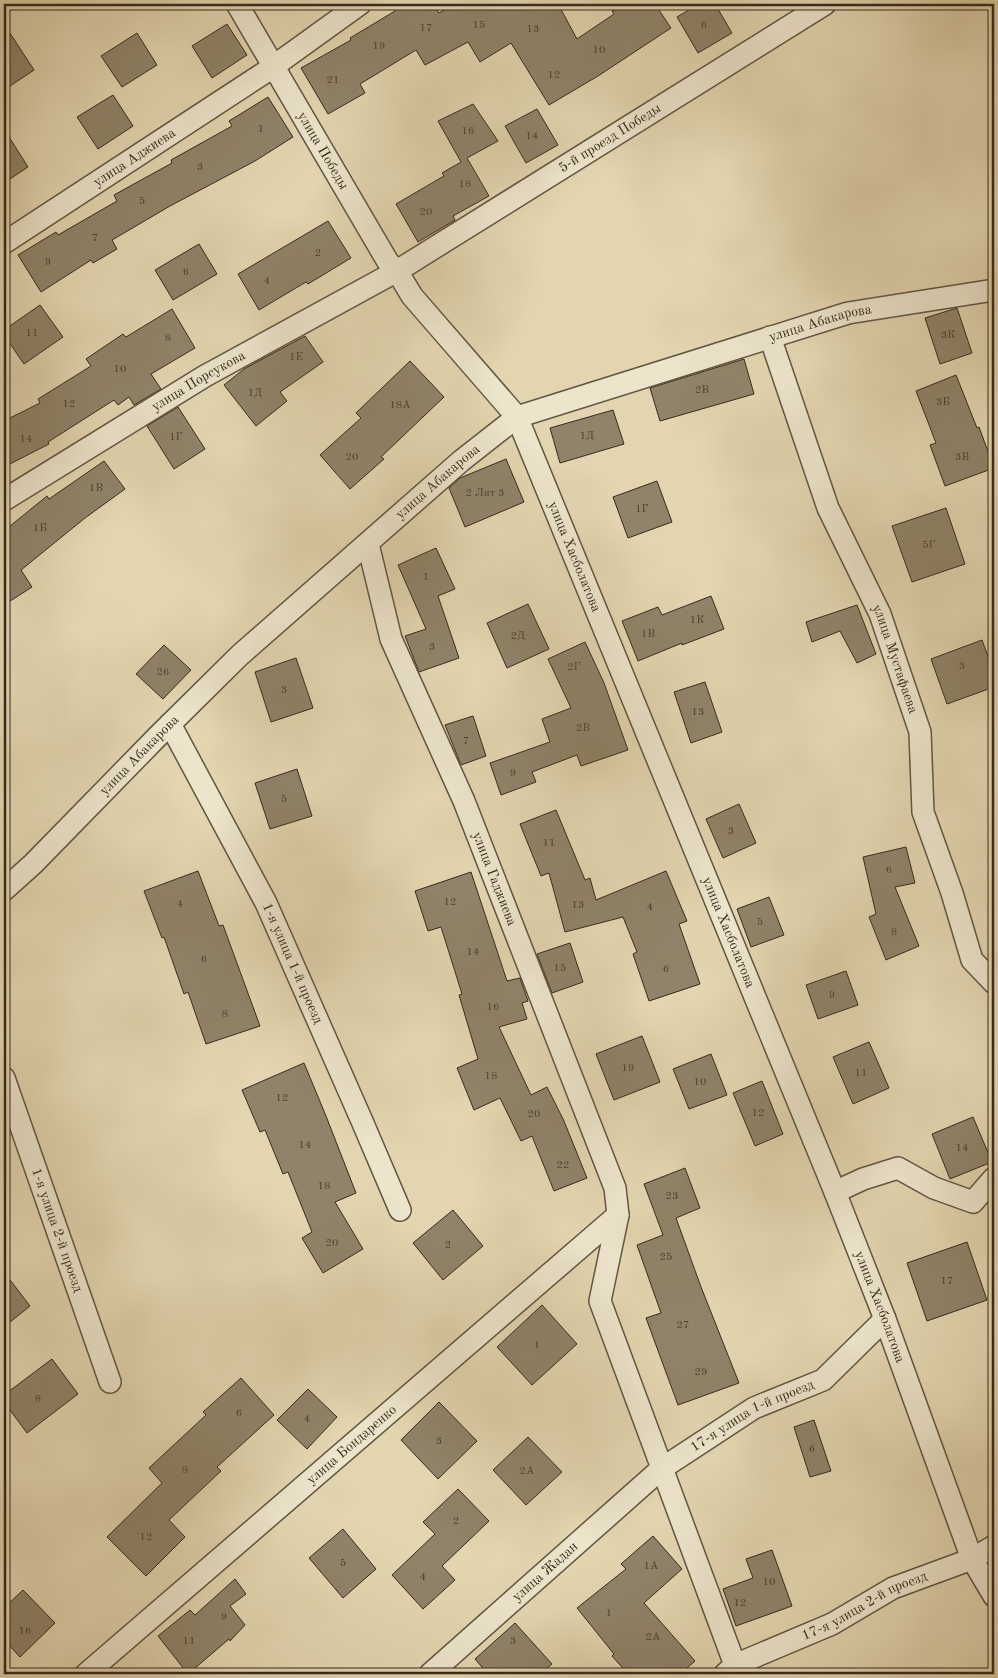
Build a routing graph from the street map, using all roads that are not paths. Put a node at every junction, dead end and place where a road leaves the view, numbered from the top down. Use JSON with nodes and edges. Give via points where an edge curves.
{"nodes":[{"id":1,"x":237,"y":4,"type":"edge"},
{"id":2,"x":360,"y":4,"type":"edge"},
{"id":3,"x":824,"y":4,"type":"edge"},
{"id":4,"x":270,"y":68,"type":"junction"},
{"id":5,"x":4,"y":243,"type":"edge"},
{"id":6,"x":396,"y":271,"type":"junction"},
{"id":7,"x":994,"y":290,"type":"edge"},
{"id":8,"x":412,"y":296,"type":"joint"},
{"id":9,"x":770,"y":337,"type":"junction"},
{"id":10,"x":517,"y":417,"type":"junction"},
{"id":11,"x":4,"y":500,"type":"edge"},
{"id":12,"x":368,"y":544,"type":"junction"},
{"id":13,"x":170,"y":724,"type":"junction"},
{"id":14,"x":4,"y":890,"type":"edge"},
{"id":15,"x":994,"y":983,"type":"edge"},
{"id":16,"x":4,"y":1078,"type":"edge"},
{"id":17,"x":994,"y":1178,"type":"edge"},
{"id":18,"x":835,"y":1192,"type":"junction"},
{"id":19,"x":400,"y":1210,"type":"dead end"},
{"id":20,"x":618,"y":1216,"type":"junction"},
{"id":21,"x":885,"y":1318,"type":"junction"},
{"id":22,"x":110,"y":1382,"type":"dead end"},
{"id":23,"x":661,"y":1469,"type":"junction"},
{"id":24,"x":994,"y":1546,"type":"edge"},
{"id":25,"x":972,"y":1559,"type":"junction"},
{"id":26,"x":994,"y":1596,"type":"edge"},
{"id":27,"x":733,"y":1671,"type":"edge"},
{"id":28,"x":86,"y":1674,"type":"edge"},
{"id":29,"x":430,"y":1674,"type":"edge"}],
"edges":[{"from":1,"to":4,"type":"street","name":"улица Победы"},
{"from":2,"to":4,"type":"street","name":"улица Аджиева"},
{"from":3,"to":6,"type":"street","name":"5-й проезд Победы"},
{"from":4,"to":5,"type":"street","name":"улица Аджиева"},
{"from":4,"to":6,"type":"street","name":"улица Победы"},
{"from":6,"to":8,"type":"street","name":"улица Победы"},
{"from":6,"to":11,"type":"street","name":"улица Порсукова","via":[[205,376]]},
{"from":7,"to":9,"type":"street","name":"улица Абакарова","via":[[848,313]]},
{"from":8,"to":10,"type":"street","name":"улица Хасболатова"},
{"from":9,"to":10,"type":"street","name":"улица Абакарова"},
{"from":9,"to":15,"type":"street","name":"улица Мустафаева","via":[[828,508],[880,614],[920,732],[923,812],[972,960]]},
{"from":10,"to":12,"type":"street","name":"улица Абакарова","via":[[461,461]]},
{"from":10,"to":18,"type":"street","name":"улица Хасболатова"},
{"from":12,"to":13,"type":"street","name":"улица Абакарова","via":[[240,655]]},
{"from":12,"to":20,"type":"street","name":"улица Гаджиева","via":[[390,638],[471,820],[615,1188]]},
{"from":13,"to":14,"type":"street","name":"улица Абакарова"},
{"from":13,"to":19,"type":"street","name":"1-я улица 1-й проезд","via":[[266,903]]},
{"from":16,"to":22,"type":"street","name":"1-я улица 2-й проезд"},
{"from":17,"to":18,"type":"street","via":[[974,1202],[934,1188],[898,1168],[863,1178]]},
{"from":18,"to":21,"type":"street","name":"улица Хасболатова"},
{"from":20,"to":23,"type":"street","name":"улица Гаджиева","via":[[600,1301]]},
{"from":20,"to":28,"type":"street","name":"улица Бондаренко"},
{"from":21,"to":23,"type":"street","name":"17-я улица 1-й проезд","via":[[823,1380],[754,1408]]},
{"from":21,"to":25,"type":"street","name":"улица Хасболатова"},
{"from":23,"to":27,"type":"street","name":"улица Гаджиева"},
{"from":23,"to":29,"type":"street","name":"улица Жадан"},
{"from":24,"to":25,"type":"street","name":"17-я улица 2-й проезд"},
{"from":25,"to":26,"type":"street","name":"улица Хасболатова"},
{"from":25,"to":27,"type":"street","name":"17-я улица 2-й проезд","via":[[893,1588],[832,1624]]}]}
